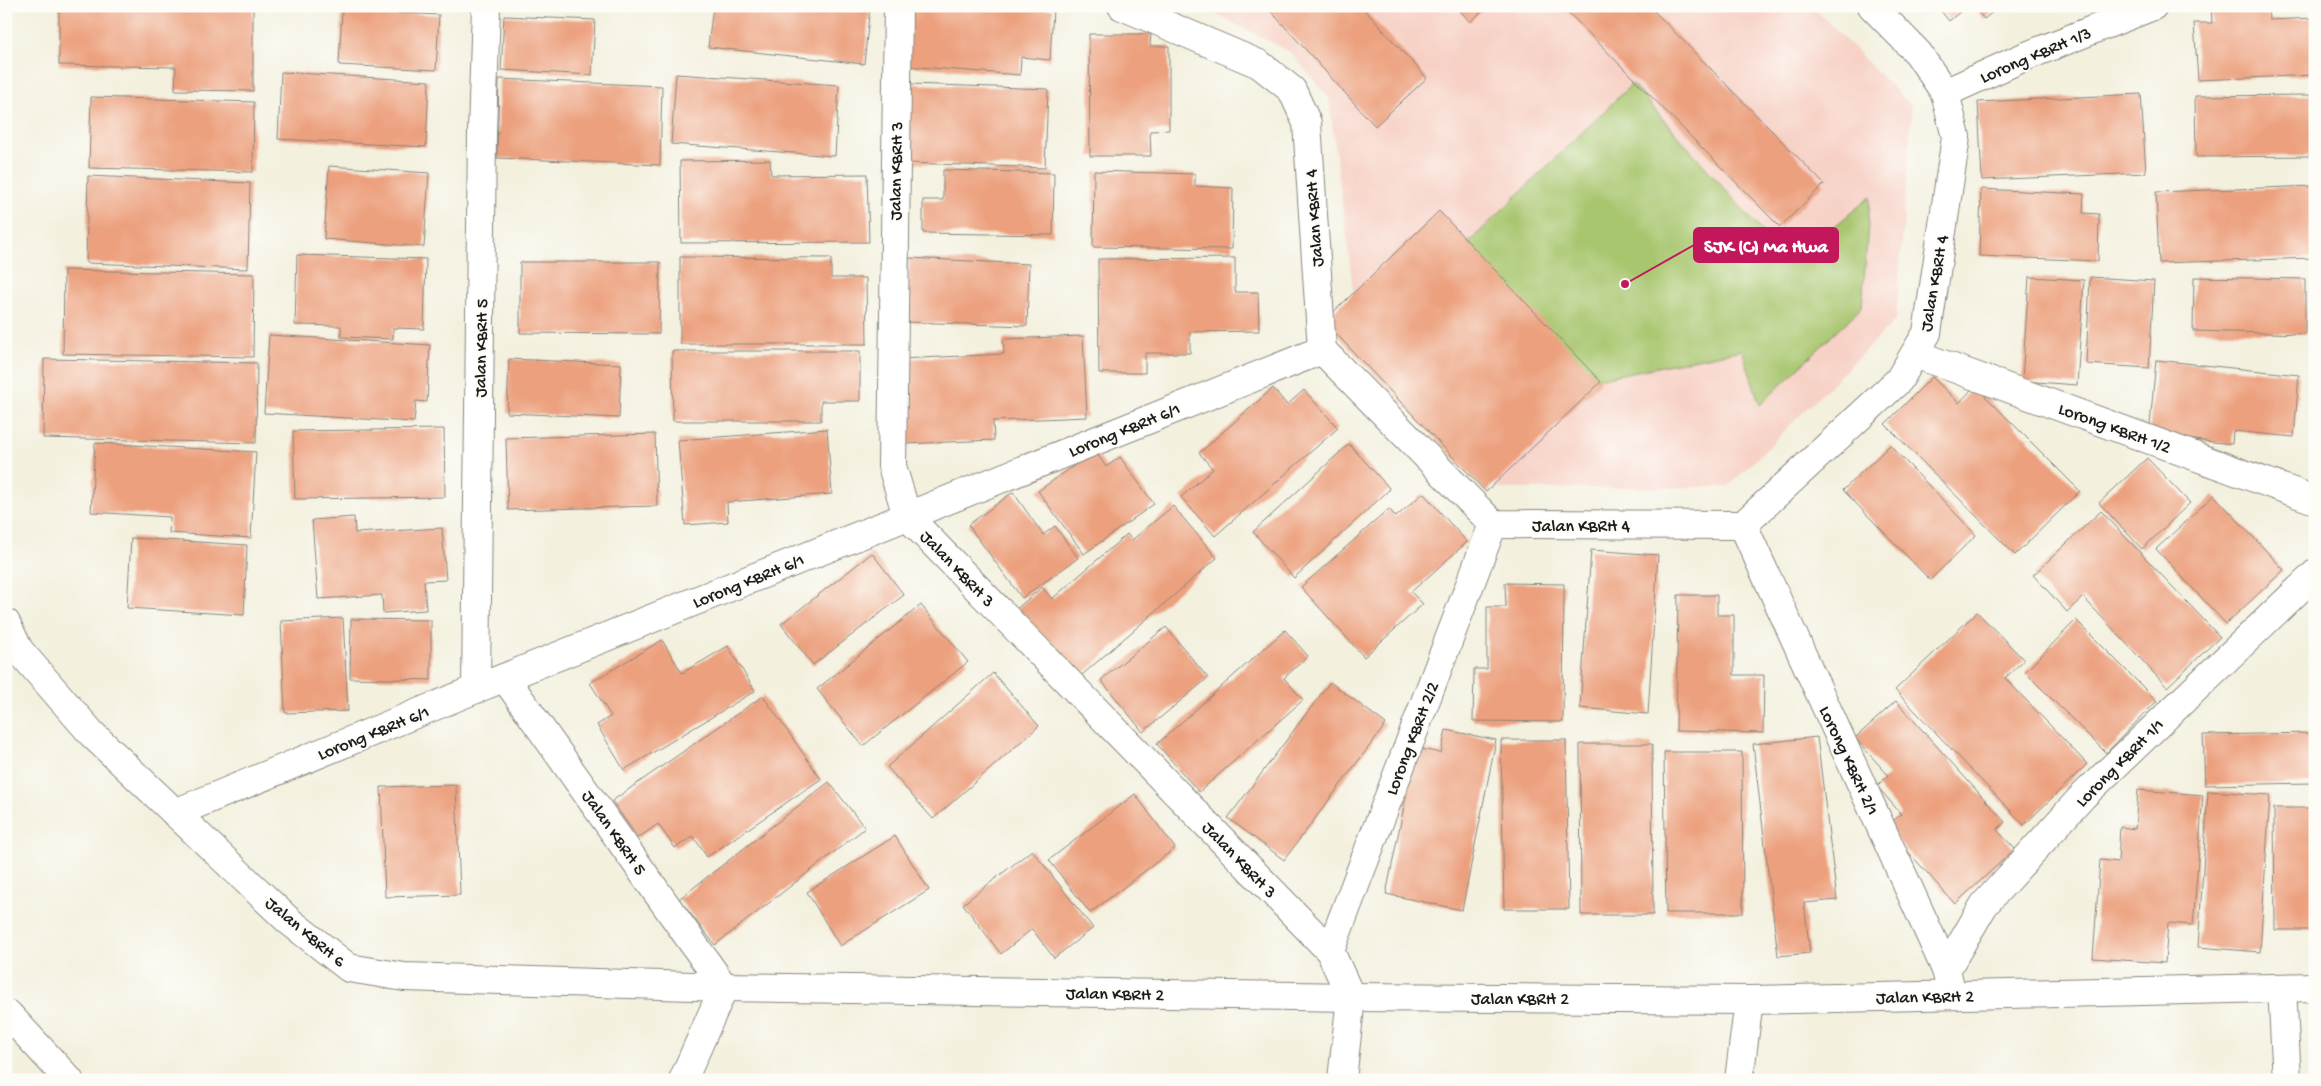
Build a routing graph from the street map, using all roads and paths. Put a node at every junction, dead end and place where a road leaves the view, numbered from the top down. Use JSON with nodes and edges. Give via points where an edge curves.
{"nodes":[{"id":1,"x":486,"y":6,"type":"edge"},
{"id":2,"x":898,"y":6,"type":"edge"},
{"id":3,"x":1122,"y":6,"type":"edge"},
{"id":4,"x":1872,"y":6,"type":"edge"},
{"id":5,"x":2153,"y":6,"type":"edge"},
{"id":6,"x":1945,"y":93,"type":"junction"},
{"id":7,"x":1322,"y":350,"type":"junction"},
{"id":8,"x":1914,"y":354,"type":"junction"},
{"id":9,"x":2315,"y":500,"type":"edge"},
{"id":10,"x":907,"y":516,"type":"junction"},
{"id":11,"x":1493,"y":524,"type":"junction"},
{"id":12,"x":1743,"y":525,"type":"junction"},
{"id":13,"x":2315,"y":574,"type":"edge"},
{"id":14,"x":6,"y":623,"type":"edge"},
{"id":15,"x":505,"y":678,"type":"junction"},
{"id":16,"x":476,"y":689,"type":"junction"},
{"id":17,"x":176,"y":813,"type":"junction"},
{"id":18,"x":1330,"y":951,"type":"junction"},
{"id":19,"x":1949,"y":983,"type":"junction"},
{"id":20,"x":724,"y":987,"type":"junction"},
{"id":21,"x":2315,"y":987,"type":"edge"},
{"id":22,"x":2282,"y":988,"type":"junction"},
{"id":23,"x":1350,"y":997,"type":"junction"},
{"id":24,"x":1748,"y":1000,"type":"junction"},
{"id":25,"x":9,"y":1015,"type":"dead end"},
{"id":26,"x":69,"y":1080,"type":"edge"},
{"id":27,"x":684,"y":1080,"type":"edge"},
{"id":28,"x":1342,"y":1080,"type":"edge"},
{"id":29,"x":1739,"y":1080,"type":"edge"},
{"id":30,"x":2288,"y":1080,"type":"edge"}],
"edges":[{"from":1,"to":16,"type":"main road","name":"Jalan KBRH 5"},
{"from":2,"to":10,"type":"main road","name":"Jalan KBRH 3","via":[[892,466]]},
{"from":3,"to":7,"type":"main road","name":"Jalan KBRH 4","via":[[1259,64],[1292,90],[1307,122]]},
{"from":4,"to":6,"type":"main road","name":"Jalan KBRH 4","via":[[1918,53]]},
{"from":5,"to":6,"type":"main road","name":"Lorong KBRH 1/3"},
{"from":6,"to":8,"type":"main road","name":"Jalan KBRH 4","via":[[1956,138],[1927,333]]},
{"from":7,"to":10,"type":"main road","name":"Lorong KBRH 6/1"},
{"from":7,"to":11,"type":"main road"},
{"from":8,"to":9,"type":"main road","name":"Lorong KBRH 1/2"},
{"from":8,"to":12,"type":"main road","name":"Jalan KBRH 4","via":[[1899,380]]},
{"from":10,"to":15,"type":"main road","name":"Lorong KBRH 6/1"},
{"from":10,"to":18,"type":"main road","name":"Jalan KBRH 3"},
{"from":11,"to":12,"type":"main road","name":"Jalan KBRH 4"},
{"from":11,"to":18,"type":"main road","name":"Lorong KBRH 2/2"},
{"from":12,"to":19,"type":"main road","name":"Lorong KBRH 2/1"},
{"from":13,"to":19,"type":"main road","name":"Lorong KBRH 1/1","via":[[2082,797],[1984,905]]},
{"from":14,"to":17,"type":"main road","name":"Jalan KBRH 6","via":[[19,650],[92,734]]},
{"from":15,"to":16,"type":"main road","name":"Lorong KBRH 6/1"},
{"from":15,"to":20,"type":"main road","name":"Jalan KBRH 5"},
{"from":16,"to":17,"type":"main road","name":"Lorong KBRH 6/1"},
{"from":17,"to":20,"type":"main road","name":"Jalan KBRH 6","via":[[289,921],[349,968],[404,977]]},
{"from":18,"to":23,"type":"main road","name":"Jalan KBRH 3"},
{"from":19,"to":22,"type":"main road","name":"Jalan KBRH 2"},
{"from":19,"to":24,"type":"main road","name":"Jalan KBRH 2"},
{"from":20,"to":23,"type":"main road","name":"Jalan KBRH 2"},
{"from":20,"to":27,"type":"main road"},
{"from":21,"to":22,"type":"main road","name":"Jalan KBRH 2"},
{"from":22,"to":30,"type":"main road"},
{"from":23,"to":24,"type":"main road","name":"Jalan KBRH 2"},
{"from":23,"to":28,"type":"main road"},
{"from":24,"to":29,"type":"main road"},
{"from":25,"to":26,"type":"main road"}]}
